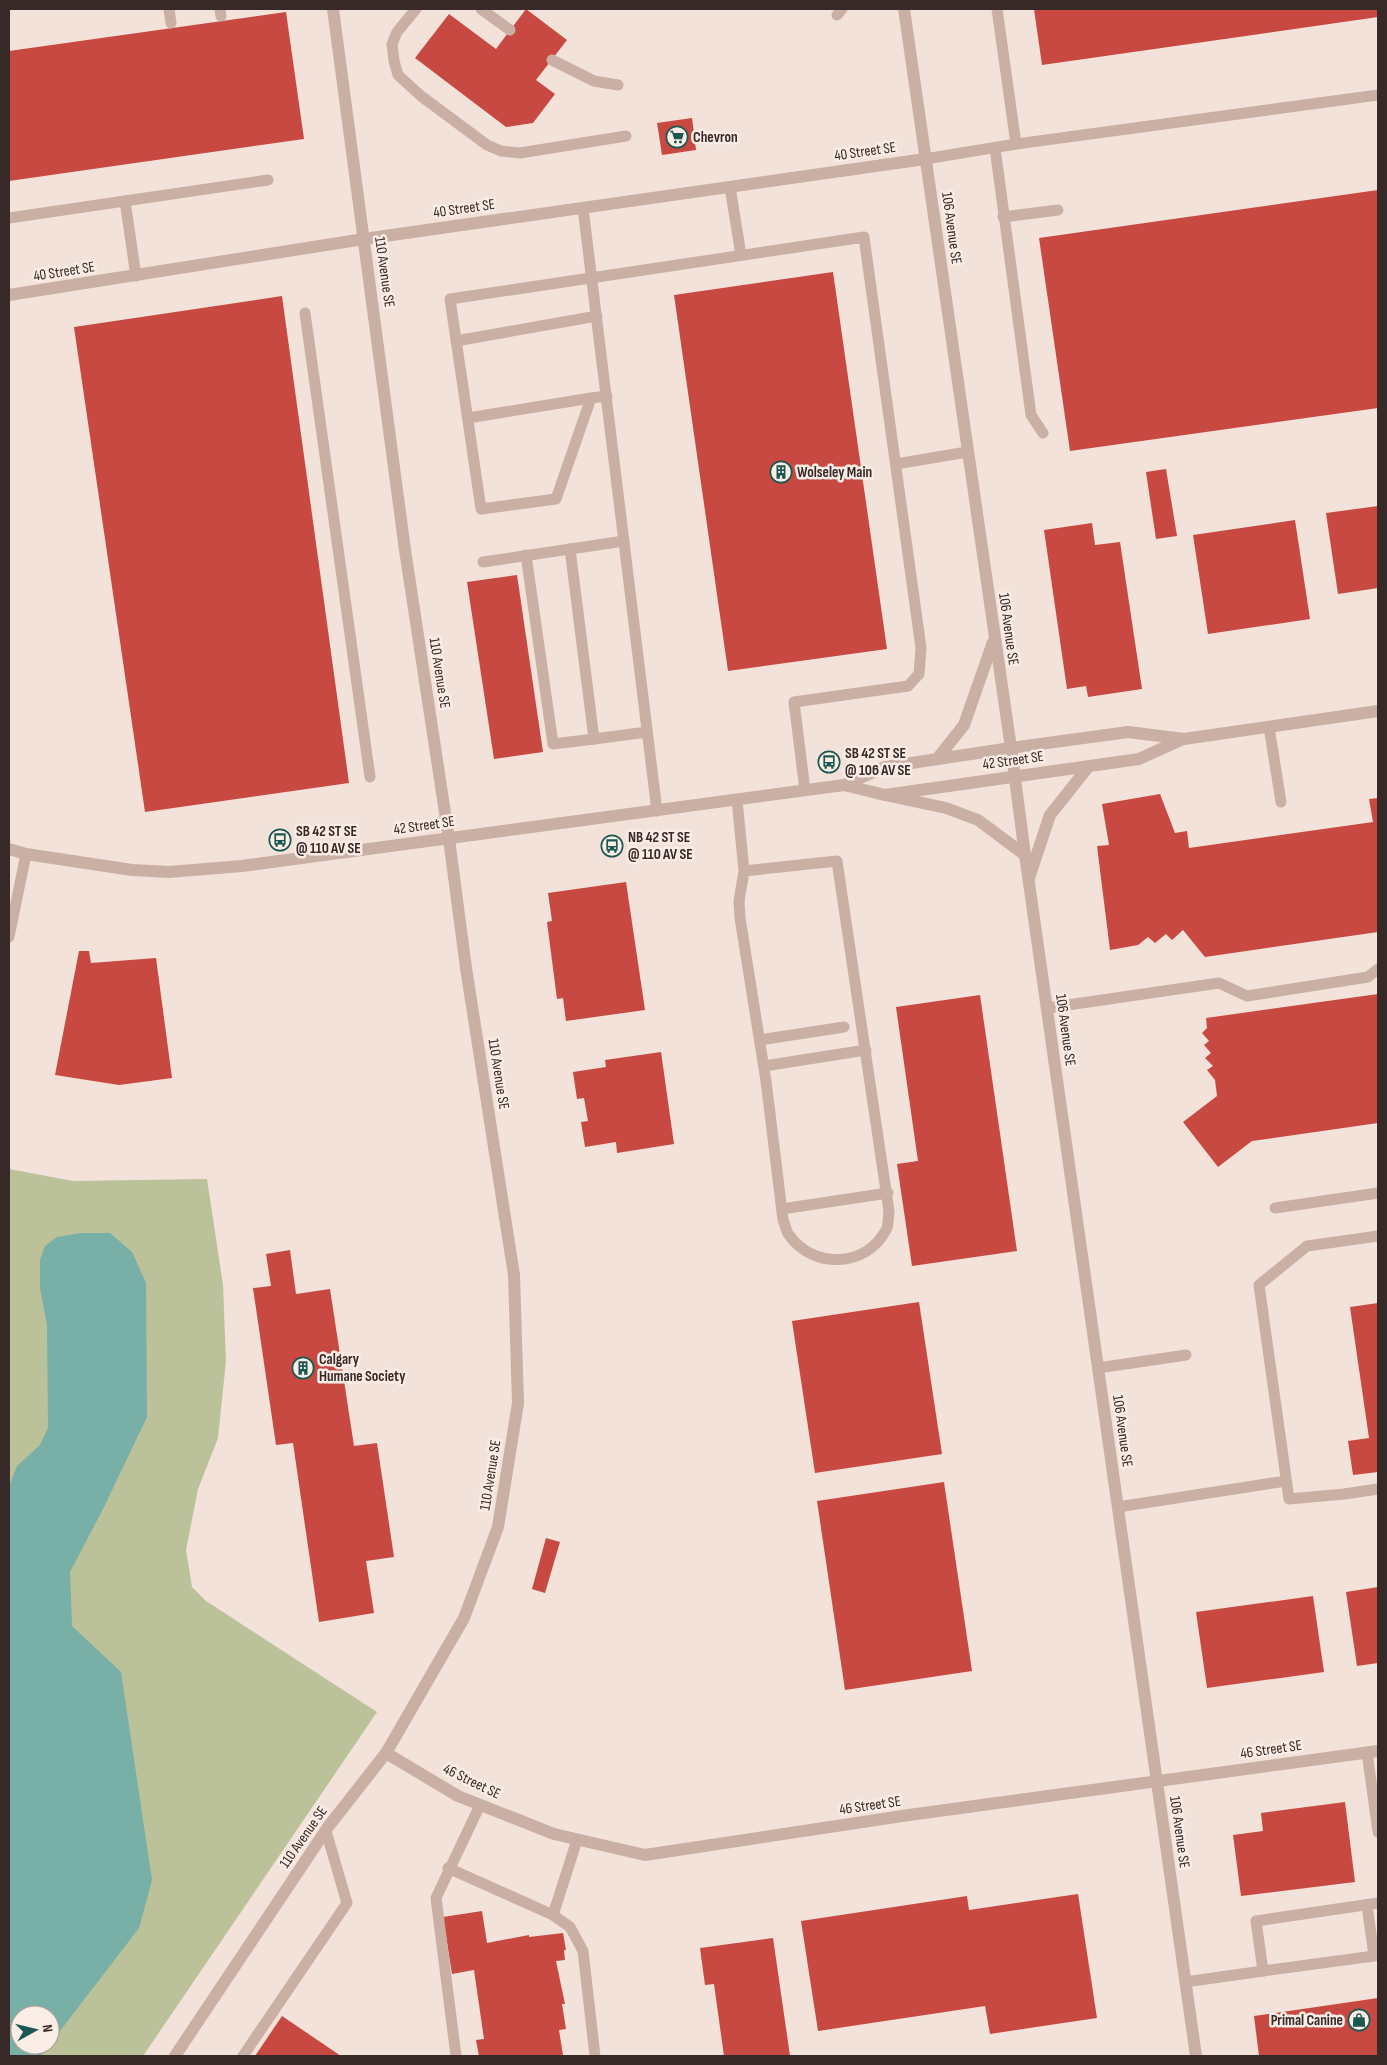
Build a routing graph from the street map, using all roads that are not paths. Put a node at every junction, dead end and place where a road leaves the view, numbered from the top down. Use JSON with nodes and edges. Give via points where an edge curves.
{"nodes":[{"id":1,"x":169,"y":9,"type":"edge"},
{"id":2,"x":333,"y":9,"type":"edge"},
{"id":3,"x":416,"y":9,"type":"edge"},
{"id":4,"x":481,"y":9,"type":"edge"},
{"id":5,"x":904,"y":9,"type":"edge"},
{"id":6,"x":997,"y":9,"type":"edge"},
{"id":7,"x":171,"y":23,"type":"dead end"},
{"id":8,"x":510,"y":30,"type":"dead end"},
{"id":9,"x":552,"y":60,"type":"dead end"},
{"id":10,"x":618,"y":85,"type":"dead end"},
{"id":11,"x":1378,"y":95,"type":"edge"},
{"id":12,"x":626,"y":136,"type":"dead end"},
{"id":13,"x":1016,"y":144,"type":"junction"},
{"id":14,"x":995,"y":148,"type":"junction"},
{"id":15,"x":925,"y":158,"type":"junction"},
{"id":16,"x":268,"y":180,"type":"dead end"},
{"id":17,"x":730,"y":186,"type":"junction"},
{"id":18,"x":125,"y":201,"type":"junction"},
{"id":19,"x":583,"y":208,"type":"junction"},
{"id":20,"x":1058,"y":210,"type":"dead end"},
{"id":21,"x":1003,"y":217,"type":"junction"},
{"id":22,"x":9,"y":218,"type":"edge"},
{"id":23,"x":364,"y":239,"type":"junction"},
{"id":24,"x":741,"y":256,"type":"junction"},
{"id":25,"x":136,"y":276,"type":"junction"},
{"id":26,"x":592,"y":277,"type":"junction"},
{"id":27,"x":9,"y":296,"type":"edge"},
{"id":28,"x":305,"y":313,"type":"dead end"},
{"id":29,"x":598,"y":316,"type":"junction"},
{"id":30,"x":456,"y":341,"type":"junction"},
{"id":31,"x":607,"y":396,"type":"junction"},
{"id":32,"x":591,"y":398,"type":"junction"},
{"id":33,"x":468,"y":418,"type":"junction"},
{"id":34,"x":1043,"y":433,"type":"dead end"},
{"id":35,"x":967,"y":452,"type":"junction"},
{"id":36,"x":896,"y":464,"type":"junction"},
{"id":37,"x":624,"y":541,"type":"junction"},
{"id":38,"x":570,"y":549,"type":"junction"},
{"id":39,"x":526,"y":555,"type":"junction"},
{"id":40,"x":483,"y":562,"type":"dead end"},
{"id":41,"x":994,"y":639,"type":"junction"},
{"id":42,"x":1378,"y":712,"type":"edge"},
{"id":43,"x":1270,"y":727,"type":"junction"},
{"id":44,"x":647,"y":732,"type":"junction"},
{"id":45,"x":594,"y":739,"type":"junction"},
{"id":46,"x":1184,"y":739,"type":"junction"},
{"id":47,"x":1011,"y":748,"type":"junction"},
{"id":48,"x":937,"y":759,"type":"junction"},
{"id":49,"x":1089,"y":766,"type":"junction"},
{"id":50,"x":1014,"y":776,"type":"junction"},
{"id":51,"x":370,"y":777,"type":"dead end"},
{"id":52,"x":844,"y":786,"type":"junction"},
{"id":53,"x":805,"y":790,"type":"junction"},
{"id":54,"x":885,"y":795,"type":"junction"},
{"id":55,"x":737,"y":800,"type":"junction"},
{"id":56,"x":1281,"y":802,"type":"dead end"},
{"id":57,"x":657,"y":811,"type":"junction"},
{"id":58,"x":449,"y":838,"type":"junction"},
{"id":59,"x":9,"y":849,"type":"edge"},
{"id":60,"x":26,"y":854,"type":"junction"},
{"id":61,"x":1024,"y":855,"type":"junction"},
{"id":62,"x":744,"y":871,"type":"junction"},
{"id":63,"x":1028,"y":880,"type":"junction"},
{"id":64,"x":9,"y":933,"type":"edge"},
{"id":65,"x":1378,"y":970,"type":"edge"},
{"id":66,"x":1047,"y":1008,"type":"junction"},
{"id":67,"x":844,"y":1027,"type":"dead end"},
{"id":68,"x":760,"y":1040,"type":"junction"},
{"id":69,"x":866,"y":1050,"type":"junction"},
{"id":70,"x":764,"y":1066,"type":"junction"},
{"id":71,"x":1378,"y":1192,"type":"edge"},
{"id":72,"x":888,"y":1193,"type":"junction"},
{"id":73,"x":1275,"y":1208,"type":"dead end"},
{"id":74,"x":782,"y":1209,"type":"junction"},
{"id":75,"x":1378,"y":1236,"type":"edge"},
{"id":76,"x":1186,"y":1355,"type":"dead end"},
{"id":77,"x":1098,"y":1368,"type":"junction"},
{"id":78,"x":1286,"y":1481,"type":"junction"},
{"id":79,"x":1378,"y":1489,"type":"edge"},
{"id":80,"x":1118,"y":1507,"type":"junction"},
{"id":81,"x":1372,"y":1752,"type":"edge"},
{"id":82,"x":386,"y":1753,"type":"junction"},
{"id":83,"x":1157,"y":1782,"type":"junction"},
{"id":84,"x":480,"y":1804,"type":"junction"},
{"id":85,"x":326,"y":1831,"type":"junction"},
{"id":86,"x":1378,"y":1832,"type":"edge"},
{"id":87,"x":577,"y":1840,"type":"junction"},
{"id":88,"x":448,"y":1868,"type":"junction"},
{"id":89,"x":1373,"y":1904,"type":"edge"},
{"id":90,"x":553,"y":1915,"type":"junction"},
{"id":91,"x":1263,"y":1971,"type":"junction"},
{"id":92,"x":1185,"y":1982,"type":"junction"},
{"id":93,"x":175,"y":2056,"type":"edge"},
{"id":94,"x":243,"y":2056,"type":"edge"},
{"id":95,"x":456,"y":2056,"type":"edge"},
{"id":96,"x":595,"y":2056,"type":"edge"},
{"id":97,"x":1196,"y":2056,"type":"edge"}],
"edges":[{"from":1,"to":7,"type":"lane"},
{"from":2,"to":23,"type":"street","name":"110 Avenue SE"},
{"from":3,"to":12,"type":"lane","via":[[397,32],[392,44],[398,75],[488,145],[501,151],[520,153]]},
{"from":4,"to":8,"type":"lane"},
{"from":5,"to":15,"type":"street","name":"106 Avenue SE"},
{"from":6,"to":13,"type":"lane"},
{"from":9,"to":10,"type":"lane","via":[[594,81]]},
{"from":11,"to":13,"type":"lane"},
{"from":13,"to":14,"type":"lane"},
{"from":14,"to":15,"type":"lane"},
{"from":14,"to":21,"type":"lane"},
{"from":15,"to":17,"type":"street","name":"40 Street SE"},
{"from":15,"to":35,"type":"street","name":"106 Avenue SE"},
{"from":16,"to":18,"type":"lane"},
{"from":17,"to":19,"type":"street","name":"40 Street SE"},
{"from":17,"to":24,"type":"lane"},
{"from":18,"to":22,"type":"lane"},
{"from":18,"to":25,"type":"lane"},
{"from":19,"to":23,"type":"street","name":"40 Street SE"},
{"from":19,"to":26,"type":"lane"},
{"from":20,"to":21,"type":"lane"},
{"from":21,"to":34,"type":"lane","via":[[1031,415]]},
{"from":23,"to":25,"type":"street","name":"40 Street SE"},
{"from":23,"to":58,"type":"street","name":"110 Avenue SE","via":[[405,550]]},
{"from":24,"to":26,"type":"lane"},
{"from":24,"to":36,"type":"lane","via":[[864,237]]},
{"from":25,"to":27,"type":"street","name":"40 Street SE"},
{"from":26,"to":29,"type":"lane"},
{"from":26,"to":30,"type":"lane","via":[[450,300]]},
{"from":28,"to":51,"type":"lane"},
{"from":29,"to":30,"type":"lane"},
{"from":29,"to":31,"type":"lane"},
{"from":30,"to":33,"type":"lane"},
{"from":31,"to":32,"type":"lane"},
{"from":31,"to":37,"type":"lane"},
{"from":32,"to":33,"type":"lane"},
{"from":32,"to":33,"type":"lane","via":[[556,499],[482,509]]},
{"from":35,"to":36,"type":"lane"},
{"from":35,"to":41,"type":"street","name":"106 Avenue SE"},
{"from":36,"to":53,"type":"lane","via":[[921,648],[919,674],[908,686],[794,702]]},
{"from":37,"to":38,"type":"lane"},
{"from":37,"to":44,"type":"lane"},
{"from":38,"to":39,"type":"lane"},
{"from":38,"to":45,"type":"lane"},
{"from":39,"to":40,"type":"lane"},
{"from":39,"to":45,"type":"lane","via":[[553,744]]},
{"from":41,"to":47,"type":"street","name":"106 Avenue SE"},
{"from":41,"to":48,"type":"street","via":[[964,725]]},
{"from":42,"to":43,"type":"street","name":"42 Street SE"},
{"from":43,"to":46,"type":"street","name":"42 Street SE"},
{"from":43,"to":56,"type":"lane"},
{"from":44,"to":45,"type":"lane"},
{"from":44,"to":57,"type":"lane"},
{"from":46,"to":47,"type":"street","name":"42 Street SE","via":[[1128,732]]},
{"from":46,"to":49,"type":"street","name":"42 Street SE","via":[[1139,759]]},
{"from":47,"to":48,"type":"street","name":"42 Street SE"},
{"from":47,"to":50,"type":"street","name":"106 Avenue SE"},
{"from":48,"to":52,"type":"street","name":"42 Street SE","via":[[885,767]]},
{"from":49,"to":50,"type":"street","name":"42 Street SE"},
{"from":49,"to":63,"type":"street","via":[[1050,815]]},
{"from":50,"to":54,"type":"street","name":"42 Street SE"},
{"from":50,"to":61,"type":"street","name":"106 Avenue SE"},
{"from":52,"to":53,"type":"street","name":"42 Street SE"},
{"from":52,"to":54,"type":"street","name":"42 Street SE"},
{"from":53,"to":55,"type":"street","name":"42 Street SE"},
{"from":54,"to":61,"type":"street","via":[[946,808],[978,820]]},
{"from":55,"to":57,"type":"street","name":"42 Street SE"},
{"from":55,"to":62,"type":"lane"},
{"from":57,"to":58,"type":"street","name":"42 Street SE"},
{"from":58,"to":60,"type":"street","name":"42 Street SE","via":[[242,866],[169,872],[132,870]]},
{"from":58,"to":82,"type":"street","name":"110 Avenue SE","via":[[514,1275],[518,1403],[498,1527],[464,1618]]},
{"from":59,"to":60,"type":"street","name":"42 Street SE"},
{"from":60,"to":64,"type":"lane"},
{"from":61,"to":63,"type":"street","name":"106 Avenue SE"},
{"from":62,"to":68,"type":"lane","via":[[739,900],[740,918]]},
{"from":62,"to":69,"type":"lane","via":[[837,861]]},
{"from":63,"to":66,"type":"street","name":"106 Avenue SE"},
{"from":65,"to":66,"type":"lane","via":[[1368,977],[1247,996],[1219,983]]},
{"from":66,"to":77,"type":"street","name":"106 Avenue SE"},
{"from":67,"to":68,"type":"lane"},
{"from":68,"to":70,"type":"lane"},
{"from":69,"to":70,"type":"lane"},
{"from":69,"to":72,"type":"lane"},
{"from":70,"to":74,"type":"lane"},
{"from":71,"to":73,"type":"lane"},
{"from":72,"to":74,"type":"lane"},
{"from":72,"to":74,"type":"lane","via":[[887,1229],[874,1248],[849,1260],[823,1260],[803,1248],[789,1234]]},
{"from":75,"to":78,"type":"lane","via":[[1307,1246],[1259,1285]]},
{"from":76,"to":77,"type":"lane"},
{"from":77,"to":80,"type":"street","name":"106 Avenue SE"},
{"from":78,"to":79,"type":"lane","via":[[1289,1499]]},
{"from":78,"to":80,"type":"lane"},
{"from":80,"to":83,"type":"street","name":"106 Avenue SE"},
{"from":81,"to":83,"type":"street","name":"46 Street SE"},
{"from":81,"to":86,"type":"lane"},
{"from":82,"to":84,"type":"street","name":"46 Street SE","via":[[458,1796]]},
{"from":82,"to":85,"type":"street","name":"110 Avenue SE"},
{"from":83,"to":87,"type":"street","name":"46 Street SE","via":[[645,1855]]},
{"from":83,"to":92,"type":"street","name":"106 Avenue SE"},
{"from":84,"to":87,"type":"street","name":"46 Street SE"},
{"from":84,"to":88,"type":"lane"},
{"from":85,"to":93,"type":"street","name":"110 Avenue SE"},
{"from":85,"to":94,"type":"lane","via":[[347,1903]]},
{"from":87,"to":90,"type":"lane"},
{"from":88,"to":90,"type":"lane"},
{"from":88,"to":95,"type":"lane","via":[[436,1898]]},
{"from":89,"to":91,"type":"lane","via":[[1374,1956]]},
{"from":89,"to":91,"type":"lane","via":[[1256,1921]]},
{"from":90,"to":96,"type":"lane","via":[[570,1927],[583,1950]]},
{"from":91,"to":92,"type":"lane"},
{"from":92,"to":97,"type":"street","name":"106 Avenue SE"}]}
